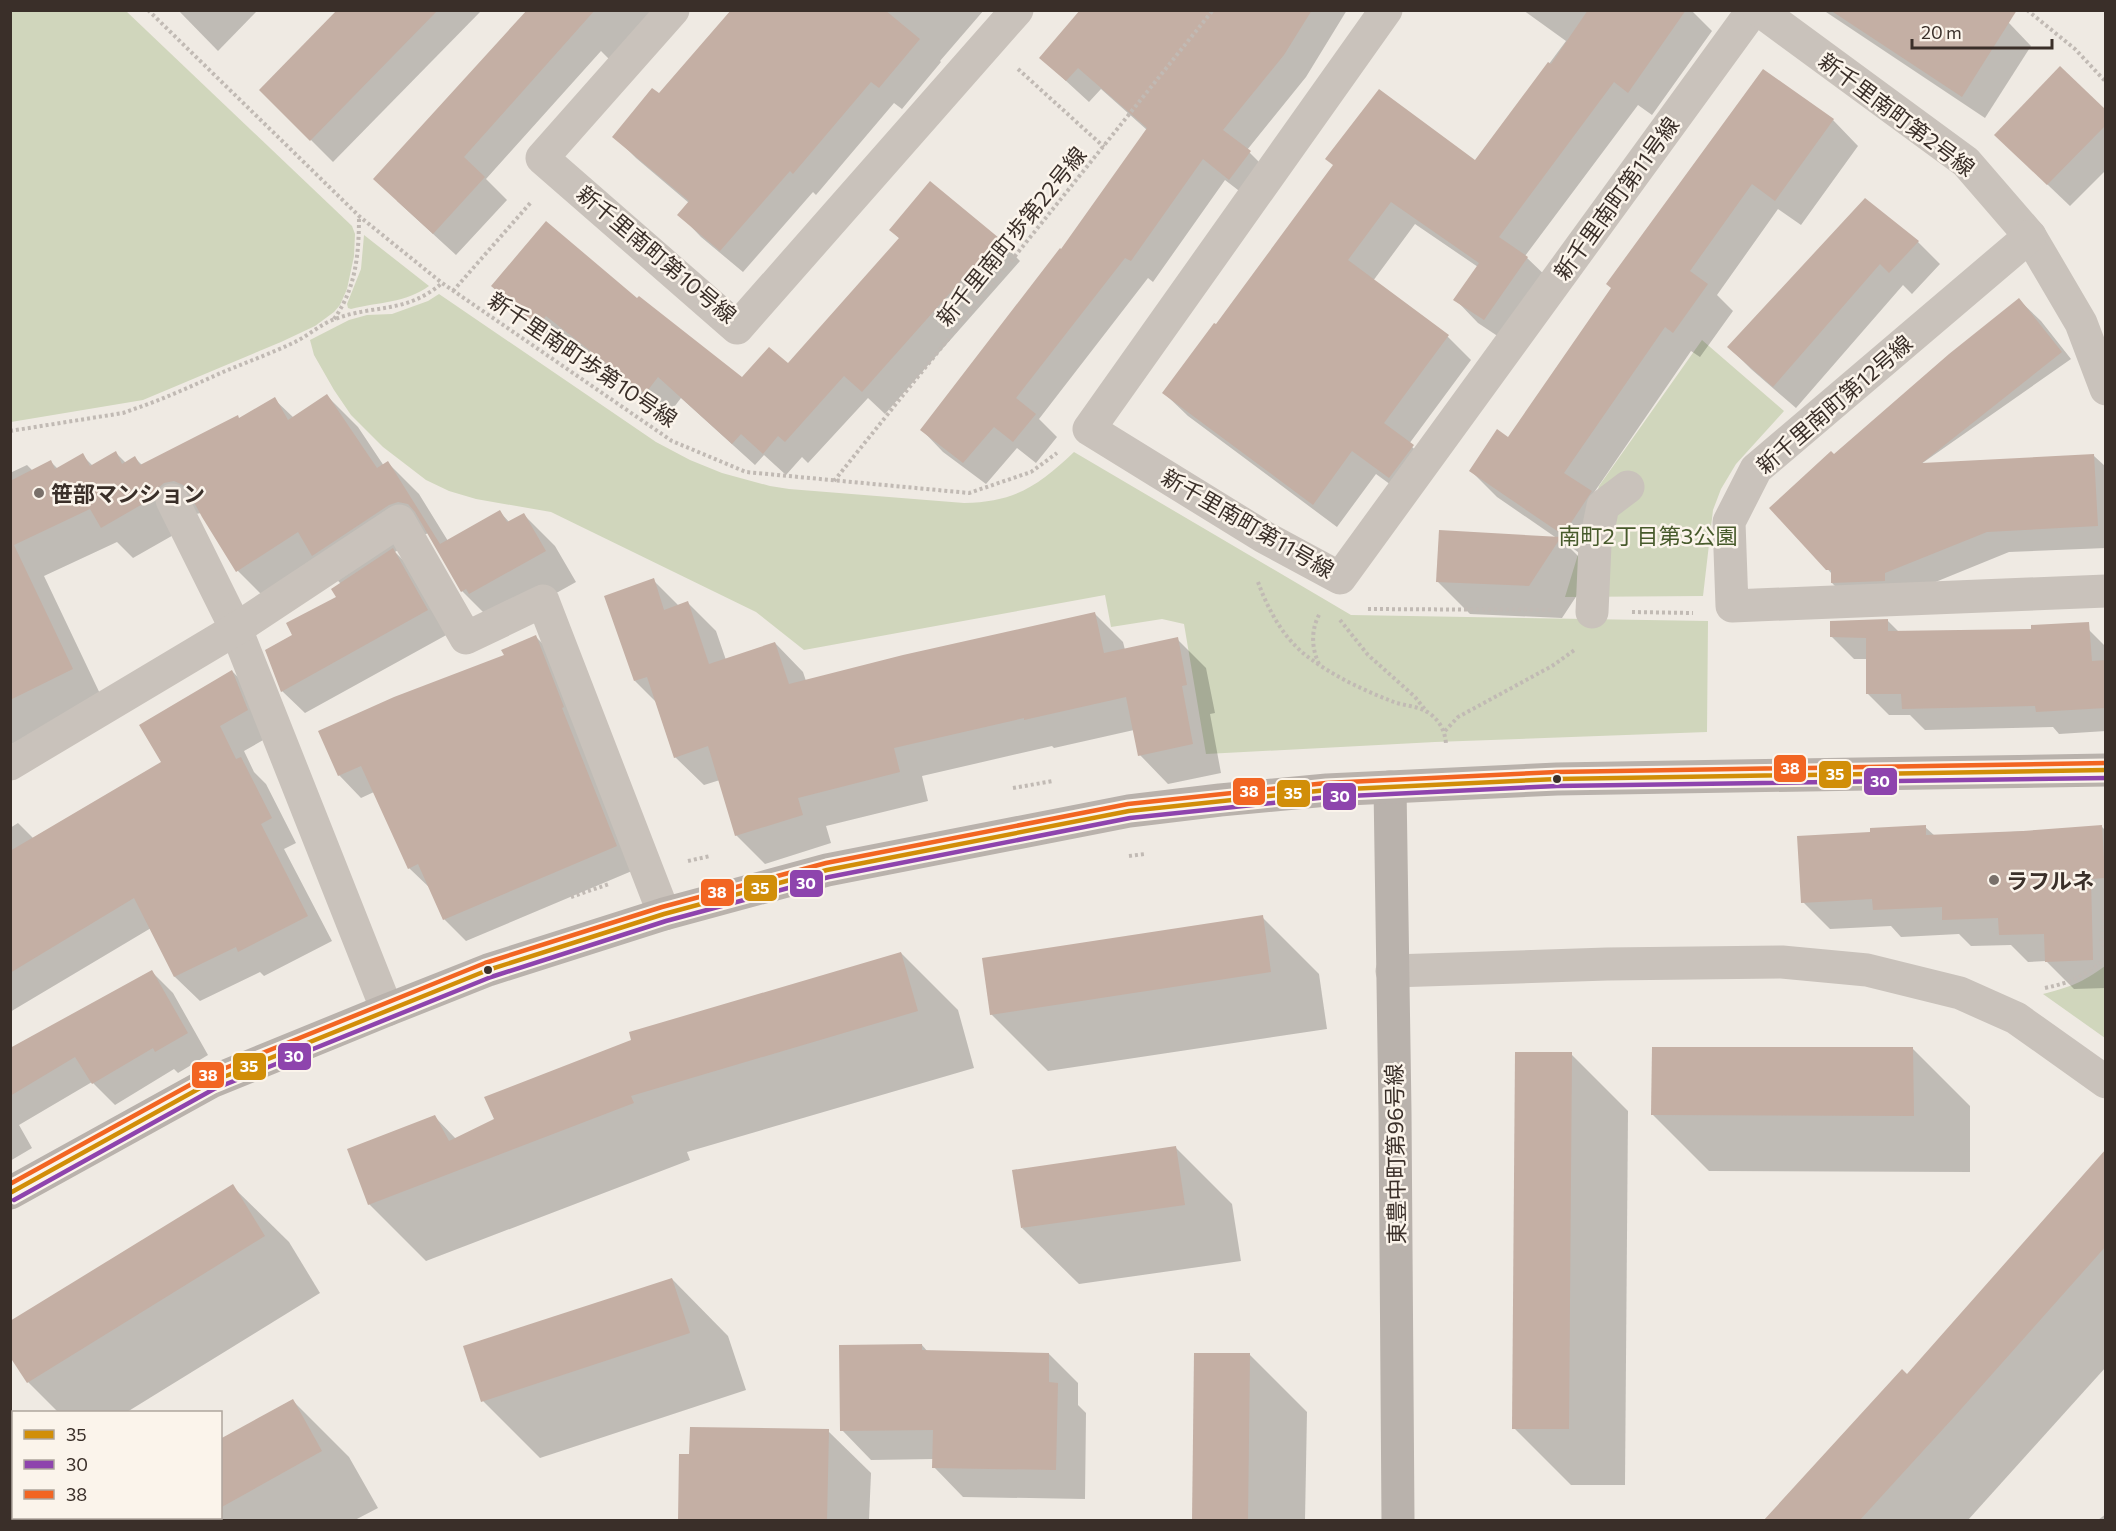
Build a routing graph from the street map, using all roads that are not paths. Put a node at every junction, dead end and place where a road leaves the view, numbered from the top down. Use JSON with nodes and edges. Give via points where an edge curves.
{"nodes":[{"id":1,"x":673,"y":10,"type":"edge"},
{"id":2,"x":1017,"y":10,"type":"edge"},
{"id":3,"x":1386,"y":10,"type":"edge"},
{"id":4,"x":1752,"y":10,"type":"edge"},
{"id":5,"x":1759,"y":10,"type":"edge"},
{"id":6,"x":2030,"y":236,"type":"junction"},
{"id":7,"x":2106,"y":389,"type":"edge"},
{"id":8,"x":1628,"y":487,"type":"dead end"},
{"id":9,"x":172,"y":500,"type":"dead end"},
{"id":10,"x":2106,"y":591,"type":"edge"},
{"id":11,"x":1598,"y":612,"type":"road end"},
{"id":12,"x":236,"y":629,"type":"junction"},
{"id":13,"x":10,"y":764,"type":"edge"},
{"id":14,"x":2106,"y":770,"type":"edge"},
{"id":15,"x":1390,"y":787,"type":"junction"},
{"id":16,"x":663,"y":914,"type":"junction"},
{"id":17,"x":1392,"y":971,"type":"junction"},
{"id":18,"x":387,"y":1010,"type":"junction"},
{"id":19,"x":2106,"y":1082,"type":"edge"},
{"id":20,"x":10,"y":1193,"type":"edge"},
{"id":21,"x":1398,"y":1521,"type":"edge"}],
"edges":[{"from":1,"to":2,"type":"street","name":"新千里南町第10号線","via":[[542,158],[737,328]]},
{"from":3,"to":4,"type":"street","name":"新千里南町第11号線","via":[[1089,429],[1264,537],[1334,590]]},
{"from":5,"to":6,"type":"street","name":"新千里南町第2号線","via":[[1966,162]]},
{"from":6,"to":7,"type":"street","name":"新千里南町第2号線","via":[[2081,323]]},
{"from":6,"to":10,"type":"street","name":"新千里南町第12号線","via":[[1755,469],[1729,522],[1732,606]]},
{"from":8,"to":11,"type":"street","via":[[1603,506],[1595,545]]},
{"from":9,"to":12,"type":"street"},
{"from":12,"to":13,"type":"street"},
{"from":12,"to":16,"type":"street","via":[[399,521],[466,638],[543,601]]},
{"from":12,"to":18,"type":"street"},
{"from":14,"to":15,"type":"street","via":[[1557,779]]},
{"from":15,"to":16,"type":"street","via":[[1129,811],[827,870]]},
{"from":15,"to":17,"type":"street","name":"東豊中町第96号線"},
{"from":16,"to":18,"type":"street","via":[[488,970]]},
{"from":17,"to":19,"type":"street","via":[[1782,962],[1867,970],[1960,993],[2016,1018]]},
{"from":17,"to":21,"type":"street","name":"東豊中町第96号線"},
{"from":18,"to":20,"type":"street","via":[[211,1082]]}]}
